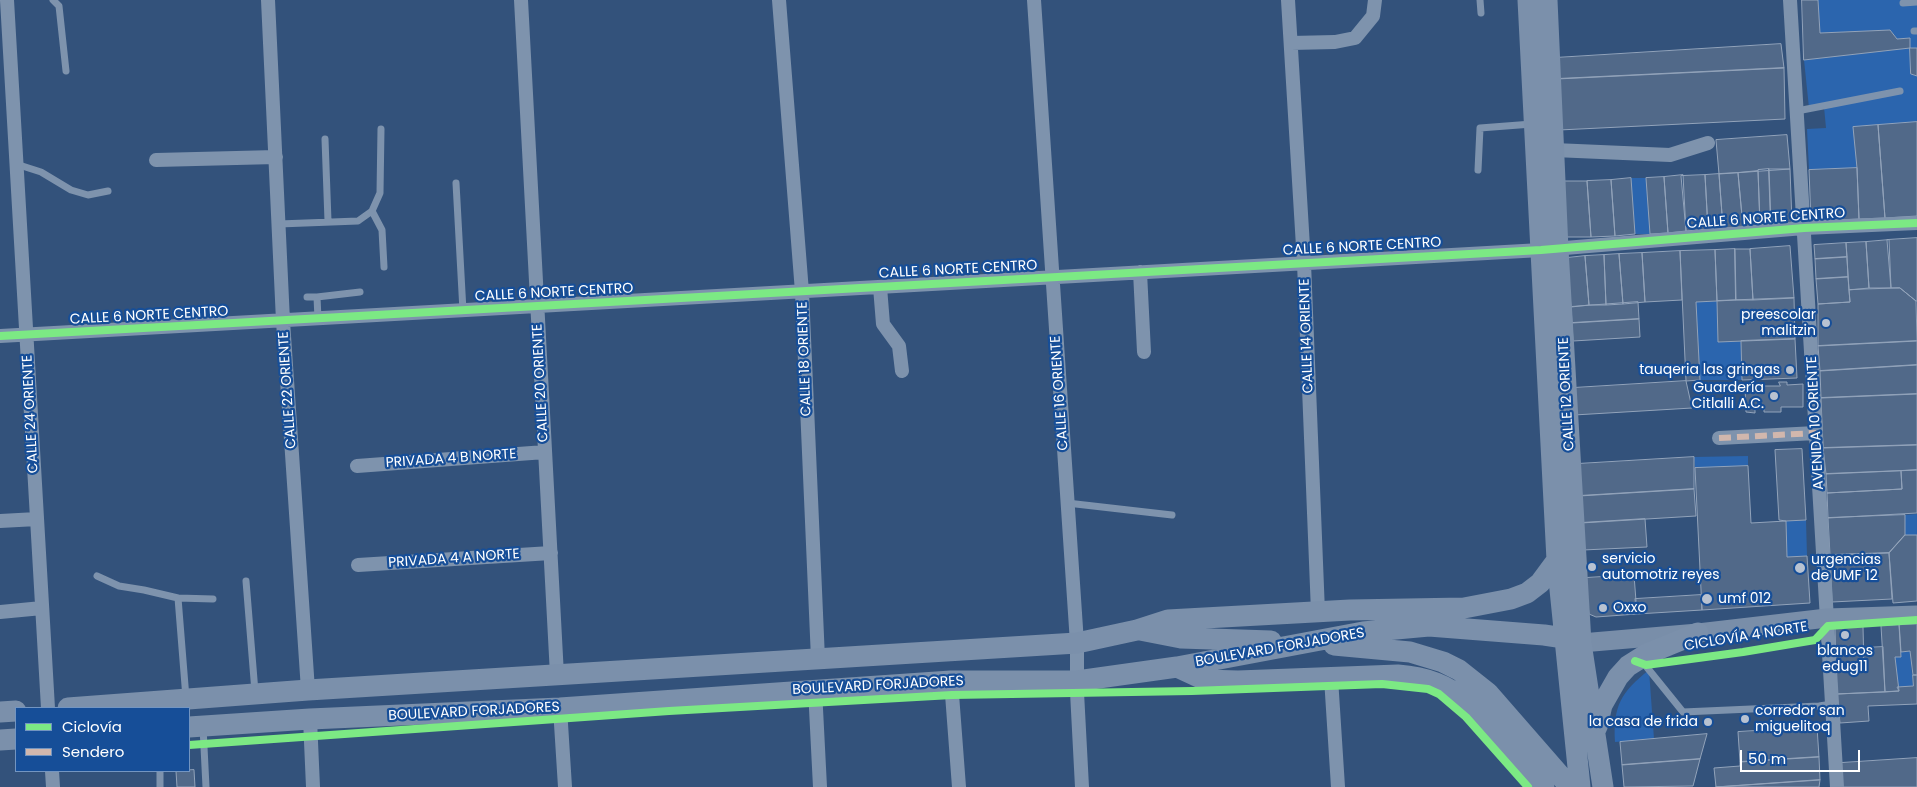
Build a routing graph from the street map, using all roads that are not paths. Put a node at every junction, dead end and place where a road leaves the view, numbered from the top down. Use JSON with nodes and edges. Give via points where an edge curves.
{"nodes":[{"id":1,"x":7,"y":0,"type":"edge"},
{"id":2,"x":53,"y":0,"type":"edge"},
{"id":3,"x":268,"y":0,"type":"edge"},
{"id":4,"x":521,"y":0,"type":"edge"},
{"id":5,"x":778,"y":0,"type":"edge"},
{"id":6,"x":1034,"y":0,"type":"edge"},
{"id":7,"x":1288,"y":0,"type":"edge"},
{"id":8,"x":1375,"y":0,"type":"edge"},
{"id":9,"x":1480,"y":0,"type":"edge"},
{"id":10,"x":1528,"y":0,"type":"edge"},
{"id":11,"x":1547,"y":0,"type":"edge"},
{"id":12,"x":1790,"y":0,"type":"edge"},
{"id":13,"x":1917,"y":2,"type":"edge"},
{"id":14,"x":1903,"y":3,"type":"dead end"},
{"id":15,"x":1481,"y":12,"type":"dead end"},
{"id":16,"x":1291,"y":43,"type":"junction"},
{"id":17,"x":66,"y":70,"type":"dead end"},
{"id":18,"x":1900,"y":91,"type":"dead end"},
{"id":19,"x":1797,"y":111,"type":"junction"},
{"id":20,"x":1534,"y":124,"type":"junction"},
{"id":21,"x":381,"y":129,"type":"dead end"},
{"id":22,"x":326,"y":139,"type":"dead end"},
{"id":23,"x":1708,"y":143,"type":"dead end"},
{"id":24,"x":1554,"y":150,"type":"junction"},
{"id":25,"x":276,"y":157,"type":"junction"},
{"id":26,"x":156,"y":160,"type":"dead end"},
{"id":27,"x":16,"y":164,"type":"junction"},
{"id":28,"x":1478,"y":170,"type":"dead end"},
{"id":29,"x":456,"y":183,"type":"dead end"},
{"id":30,"x":108,"y":191,"type":"dead end"},
{"id":31,"x":372,"y":211,"type":"junction"},
{"id":32,"x":328,"y":221,"type":"junction"},
{"id":33,"x":1917,"y":223,"type":"edge"},
{"id":34,"x":279,"y":224,"type":"junction"},
{"id":35,"x":1804,"y":228,"type":"junction"},
{"id":36,"x":1549,"y":249,"type":"junction"},
{"id":37,"x":1304,"y":263,"type":"junction"},
{"id":38,"x":384,"y":267,"type":"dead end"},
{"id":39,"x":1140,"y":272,"type":"junction"},
{"id":40,"x":1052,"y":277,"type":"junction"},
{"id":41,"x":880,"y":287,"type":"junction"},
{"id":42,"x":360,"y":292,"type":"dead end"},
{"id":43,"x":802,"y":292,"type":"junction"},
{"id":44,"x":307,"y":297,"type":"dead end"},
{"id":45,"x":317,"y":297,"type":"junction"},
{"id":46,"x":537,"y":306,"type":"junction"},
{"id":47,"x":463,"y":311,"type":"junction"},
{"id":48,"x":318,"y":319,"type":"junction"},
{"id":49,"x":284,"y":321,"type":"junction"},
{"id":50,"x":27,"y":335,"type":"junction"},
{"id":51,"x":0,"y":336,"type":"edge"},
{"id":52,"x":1144,"y":352,"type":"dead end"},
{"id":53,"x":902,"y":371,"type":"dead end"},
{"id":54,"x":1816,"y":433,"type":"junction"},
{"id":55,"x":1719,"y":438,"type":"dead end"},
{"id":56,"x":545,"y":452,"type":"junction"},
{"id":57,"x":357,"y":466,"type":"dead end"},
{"id":58,"x":1067,"y":503,"type":"junction"},
{"id":59,"x":1172,"y":515,"type":"dead end"},
{"id":60,"x":37,"y":519,"type":"junction"},
{"id":61,"x":0,"y":521,"type":"edge"},
{"id":62,"x":550,"y":553,"type":"junction"},
{"id":63,"x":1557,"y":560,"type":"junction"},
{"id":64,"x":358,"y":565,"type":"dead end"},
{"id":65,"x":97,"y":576,"type":"dead end"},
{"id":66,"x":246,"y":581,"type":"dead end"},
{"id":67,"x":178,"y":598,"type":"junction"},
{"id":68,"x":213,"y":599,"type":"dead end"},
{"id":69,"x":42,"y":608,"type":"junction"},
{"id":70,"x":0,"y":612,"type":"edge"},
{"id":71,"x":1318,"y":612,"type":"junction"},
{"id":72,"x":1917,"y":615,"type":"edge"},
{"id":73,"x":1827,"y":618,"type":"junction"},
{"id":74,"x":1137,"y":630,"type":"junction"},
{"id":75,"x":1698,"y":633,"type":"junction"},
{"id":76,"x":1572,"y":641,"type":"junction"},
{"id":77,"x":1310,"y":642,"type":"junction"},
{"id":78,"x":1077,"y":643,"type":"junction"},
{"id":79,"x":1640,"y":658,"type":"junction"},
{"id":80,"x":818,"y":660,"type":"junction"},
{"id":81,"x":1177,"y":667,"type":"junction"},
{"id":82,"x":557,"y":675,"type":"junction"},
{"id":83,"x":1331,"y":678,"type":"junction"},
{"id":84,"x":951,"y":681,"type":"junction"},
{"id":85,"x":1077,"y":682,"type":"junction"},
{"id":86,"x":815,"y":689,"type":"junction"},
{"id":87,"x":308,"y":690,"type":"junction"},
{"id":88,"x":256,"y":694,"type":"junction"},
{"id":89,"x":186,"y":698,"type":"junction"},
{"id":90,"x":1832,"y":704,"type":"junction"},
{"id":91,"x":48,"y":707,"type":"edge"},
{"id":92,"x":80,"y":707,"type":"edge"},
{"id":93,"x":560,"y":708,"type":"junction"},
{"id":94,"x":0,"y":712,"type":"edge"},
{"id":95,"x":15,"y":712,"type":"edge"},
{"id":96,"x":310,"y":719,"type":"junction"},
{"id":97,"x":196,"y":727,"type":"edge"},
{"id":98,"x":1596,"y":737,"type":"junction"},
{"id":99,"x":0,"y":740,"type":"edge"},
{"id":100,"x":15,"y":740,"type":"edge"},
{"id":101,"x":52,"y":772,"type":"edge"},
{"id":102,"x":160,"y":772,"type":"edge"},
{"id":103,"x":53,"y":787,"type":"edge"},
{"id":104,"x":160,"y":787,"type":"edge"},
{"id":105,"x":206,"y":787,"type":"edge"},
{"id":106,"x":313,"y":787,"type":"edge"},
{"id":107,"x":565,"y":787,"type":"edge"},
{"id":108,"x":820,"y":787,"type":"edge"},
{"id":109,"x":959,"y":787,"type":"edge"},
{"id":110,"x":1082,"y":787,"type":"edge"},
{"id":111,"x":1338,"y":787,"type":"edge"},
{"id":112,"x":1544,"y":787,"type":"edge"},
{"id":113,"x":1570,"y":787,"type":"edge"},
{"id":114,"x":1580,"y":787,"type":"edge"},
{"id":115,"x":1603,"y":787,"type":"edge"},
{"id":116,"x":1837,"y":787,"type":"edge"}],
"edges":[{"from":1,"to":27,"type":"street","name":"CALLE 24 ORIENTE"},
{"from":2,"to":17,"type":"lane","via":[[58,6]]},
{"from":3,"to":25,"type":"street","name":"CALLE 22 ORIENTE"},
{"from":4,"to":46,"type":"street","name":"CALLE 20 ORIENTE"},
{"from":5,"to":43,"type":"street","name":"CALLE 18 ORIENTE"},
{"from":6,"to":40,"type":"street","name":"CALLE 16 ORIENTE"},
{"from":7,"to":16,"type":"street","name":"CALLE 14 ORIENTE"},
{"from":8,"to":16,"type":"street","via":[[1373,16],[1355,38]]},
{"from":9,"to":15,"type":"lane"},
{"from":10,"to":20,"type":"main road","name":"CALLE 12 ORIENTE"},
{"from":11,"to":24,"type":"main road","name":"CALLE 12 ORIENTE"},
{"from":12,"to":19,"type":"street","name":"AVENIDA 10 ORIENTE"},
{"from":13,"to":14,"type":"lane"},
{"from":16,"to":37,"type":"street","name":"CALLE 14 ORIENTE"},
{"from":18,"to":19,"type":"lane"},
{"from":19,"to":35,"type":"street","name":"AVENIDA 10 ORIENTE"},
{"from":20,"to":28,"type":"lane","via":[[1480,128]]},
{"from":20,"to":36,"type":"main road","name":"CALLE 12 ORIENTE"},
{"from":21,"to":31,"type":"lane","via":[[380,193]]},
{"from":22,"to":32,"type":"lane"},
{"from":23,"to":24,"type":"street","via":[[1670,155]]},
{"from":24,"to":36,"type":"main road","name":"CALLE 12 ORIENTE"},
{"from":25,"to":26,"type":"street"},
{"from":25,"to":34,"type":"street","name":"CALLE 22 ORIENTE"},
{"from":27,"to":30,"type":"lane","via":[[41,172],[71,190],[88,195]]},
{"from":27,"to":50,"type":"street","name":"CALLE 24 ORIENTE"},
{"from":29,"to":47,"type":"lane"},
{"from":31,"to":32,"type":"lane","via":[[358,221]]},
{"from":31,"to":38,"type":"lane","via":[[382,230]]},
{"from":32,"to":34,"type":"lane"},
{"from":33,"to":35,"type":"street","name":"CALLE 6 NORTE CENTRO"},
{"from":34,"to":49,"type":"street","name":"CALLE 22 ORIENTE"},
{"from":35,"to":36,"type":"street","name":"CALLE 6 NORTE CENTRO"},
{"from":35,"to":54,"type":"street","name":"AVENIDA 10 ORIENTE"},
{"from":36,"to":37,"type":"street","name":"CALLE 6 NORTE CENTRO"},
{"from":36,"to":63,"type":"main road","name":"CALLE 12 ORIENTE"},
{"from":36,"to":76,"type":"main road","name":"CALLE 12 ORIENTE"},
{"from":37,"to":39,"type":"street","name":"CALLE 6 NORTE CENTRO"},
{"from":37,"to":71,"type":"street","name":"CALLE 14 ORIENTE"},
{"from":39,"to":40,"type":"street","name":"CALLE 6 NORTE CENTRO"},
{"from":39,"to":52,"type":"street"},
{"from":40,"to":41,"type":"street","name":"CALLE 6 NORTE CENTRO"},
{"from":40,"to":58,"type":"street","name":"CALLE 16 ORIENTE"},
{"from":41,"to":43,"type":"street","name":"CALLE 6 NORTE CENTRO"},
{"from":41,"to":53,"type":"street","via":[[883,324],[899,346]]},
{"from":42,"to":45,"type":"lane"},
{"from":43,"to":46,"type":"street","name":"CALLE 6 NORTE CENTRO"},
{"from":43,"to":80,"type":"street","name":"CALLE 18 ORIENTE"},
{"from":44,"to":45,"type":"lane"},
{"from":45,"to":48,"type":"lane"},
{"from":46,"to":47,"type":"street","name":"CALLE 6 NORTE CENTRO"},
{"from":46,"to":56,"type":"street","name":"CALLE 20 ORIENTE"},
{"from":47,"to":48,"type":"street","name":"CALLE 6 NORTE CENTRO"},
{"from":48,"to":49,"type":"street","name":"CALLE 6 NORTE CENTRO"},
{"from":49,"to":50,"type":"street","name":"CALLE 6 NORTE CENTRO"},
{"from":49,"to":87,"type":"street","name":"CALLE 22 ORIENTE"},
{"from":50,"to":51,"type":"street","name":"CALLE 6 NORTE CENTRO"},
{"from":50,"to":60,"type":"street","name":"CALLE 24 ORIENTE"},
{"from":54,"to":55,"type":"street"},
{"from":54,"to":73,"type":"street","name":"AVENIDA 10 ORIENTE"},
{"from":56,"to":57,"type":"street","name":"PRIVADA 4 B NORTE"},
{"from":56,"to":62,"type":"street","name":"CALLE 20 ORIENTE"},
{"from":58,"to":59,"type":"lane"},
{"from":58,"to":78,"type":"street","name":"CALLE 16 ORIENTE"},
{"from":60,"to":61,"type":"street"},
{"from":60,"to":69,"type":"street","name":"CALLE 24 ORIENTE"},
{"from":62,"to":64,"type":"street","name":"PRIVADA 4 A NORTE"},
{"from":62,"to":82,"type":"street","name":"CALLE 20 ORIENTE"},
{"from":63,"to":71,"type":"main road","via":[[1535,588],[1498,602],[1464,608]]},
{"from":63,"to":76,"type":"main road","name":"CALLE 12 ORIENTE"},
{"from":65,"to":67,"type":"lane","via":[[119,586]]},
{"from":66,"to":88,"type":"lane"},
{"from":67,"to":68,"type":"lane"},
{"from":67,"to":89,"type":"lane"},
{"from":69,"to":70,"type":"street"},
{"from":69,"to":91,"type":"street","name":"CALLE 24 ORIENTE"},
{"from":71,"to":74,"type":"main road","via":[[1168,620]]},
{"from":72,"to":73,"type":"main road"},
{"from":73,"to":75,"type":"main road"},
{"from":73,"to":90,"type":"street","name":"AVENIDA 10 ORIENTE"},
{"from":74,"to":77,"type":"main road","via":[[1181,638]]},
{"from":74,"to":78,"type":"main road"},
{"from":75,"to":76,"type":"main road"},
{"from":75,"to":79,"type":"main road"},
{"from":76,"to":77,"type":"main road","name":"BOULEVARD FORJADORES","via":[[1429,626],[1363,632]]},
{"from":76,"to":98,"type":"main road","name":"CALLE 12 ORIENTE"},
{"from":76,"to":114,"type":"main road","name":"CALLE 12 ORIENTE"},
{"from":77,"to":81,"type":"main road","name":"BOULEVARD FORJADORES"},
{"from":77,"to":113,"type":"main road","via":[[1410,652],[1459,670],[1488,693]]},
{"from":78,"to":80,"type":"main road"},
{"from":78,"to":85,"type":"street","name":"CALLE 16 ORIENTE"},
{"from":79,"to":90,"type":"lane","via":[[1683,712]]},
{"from":79,"to":98,"type":"main road","via":[[1618,677],[1598,719]]},
{"from":80,"to":82,"type":"main road"},
{"from":81,"to":83,"type":"main road","via":[[1205,680]]},
{"from":81,"to":85,"type":"main road","name":"BOULEVARD FORJADORES"},
{"from":82,"to":87,"type":"main road"},
{"from":83,"to":111,"type":"street"},
{"from":83,"to":112,"type":"main road","via":[[1410,676],[1446,687],[1479,712]]},
{"from":84,"to":85,"type":"main road","name":"BOULEVARD FORJADORES"},
{"from":84,"to":86,"type":"main road","name":"BOULEVARD FORJADORES"},
{"from":84,"to":109,"type":"street"},
{"from":85,"to":110,"type":"street","name":"CALLE 16 ORIENTE"},
{"from":86,"to":93,"type":"main road","name":"BOULEVARD FORJADORES"},
{"from":86,"to":108,"type":"street"},
{"from":87,"to":88,"type":"main road"},
{"from":88,"to":89,"type":"main road"},
{"from":89,"to":92,"type":"main road"},
{"from":90,"to":116,"type":"street","name":"AVENIDA 10 ORIENTE"},
{"from":93,"to":96,"type":"main road","name":"BOULEVARD FORJADORES"},
{"from":93,"to":107,"type":"street"},
{"from":94,"to":95,"type":"main road"},
{"from":96,"to":97,"type":"main road","name":"BOULEVARD FORJADORES"},
{"from":96,"to":106,"type":"street"},
{"from":97,"to":105,"type":"lane"},
{"from":98,"to":115,"type":"main road","name":"CALLE 12 ORIENTE"},
{"from":99,"to":100,"type":"main road"},
{"from":101,"to":103,"type":"street"},
{"from":102,"to":104,"type":"lane"}]}
